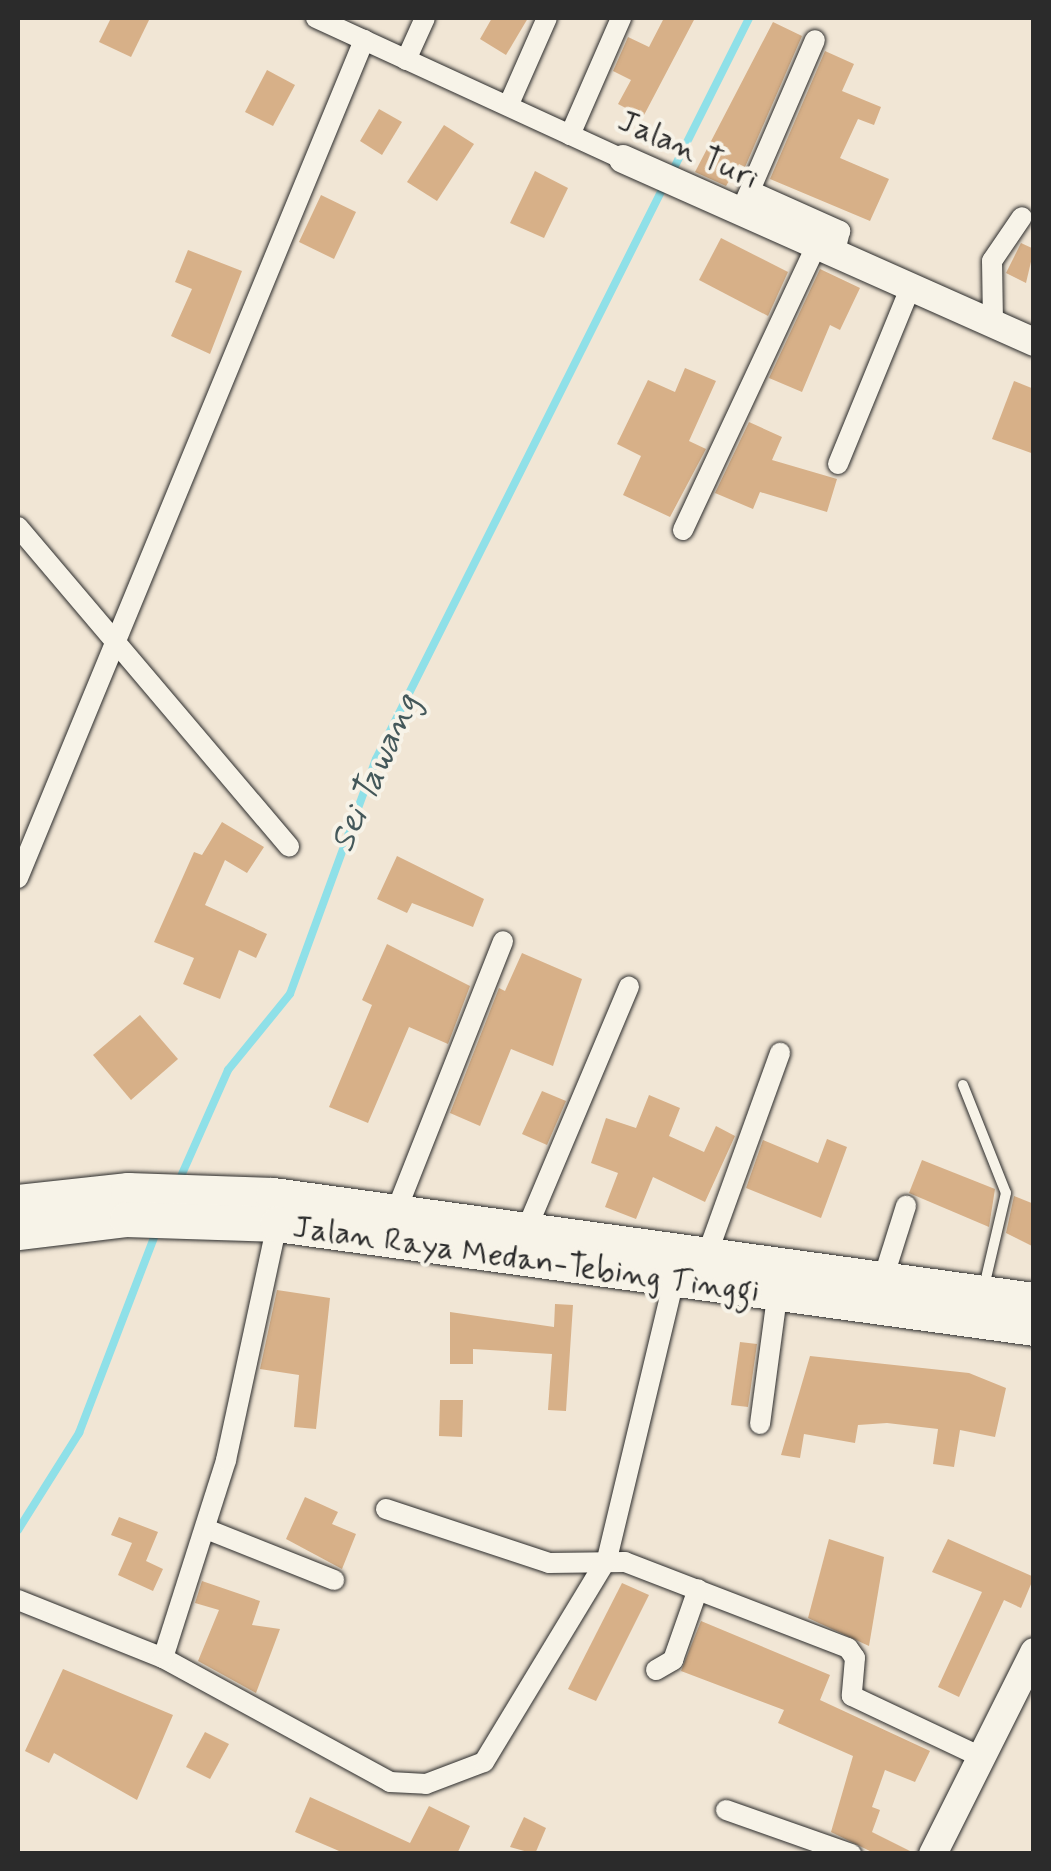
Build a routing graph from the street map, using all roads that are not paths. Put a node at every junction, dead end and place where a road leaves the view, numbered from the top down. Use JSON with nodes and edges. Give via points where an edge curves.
{"nodes":[{"id":1,"x":425,"y":18,"type":"edge"},
{"id":2,"x":547,"y":18,"type":"edge"},
{"id":3,"x":620,"y":18,"type":"edge"},
{"id":4,"x":322,"y":19,"type":"edge"},
{"id":5,"x":364,"y":40,"type":"junction"},
{"id":6,"x":815,"y":40,"type":"dead end"},
{"id":7,"x":406,"y":60,"type":"junction"},
{"id":8,"x":509,"y":104,"type":"junction"},
{"id":9,"x":570,"y":135,"type":"junction"},
{"id":10,"x":622,"y":159,"type":"joint"},
{"id":11,"x":746,"y":201,"type":"junction"},
{"id":12,"x":1022,"y":217,"type":"dead end"},
{"id":13,"x":824,"y":251,"type":"junction"},
{"id":14,"x":910,"y":286,"type":"junction"},
{"id":15,"x":993,"y":323,"type":"junction"},
{"id":16,"x":1034,"y":342,"type":"edge"},
{"id":17,"x":838,"y":464,"type":"dead end"},
{"id":18,"x":18,"y":527,"type":"edge"},
{"id":19,"x":683,"y":530,"type":"dead end"},
{"id":20,"x":116,"y":642,"type":"junction"},
{"id":21,"x":289,"y":846,"type":"dead end"},
{"id":22,"x":18,"y":878,"type":"edge"},
{"id":23,"x":503,"y":941,"type":"dead end"},
{"id":24,"x":629,"y":987,"type":"dead end"},
{"id":25,"x":780,"y":1053,"type":"dead end"},
{"id":26,"x":963,"y":1085,"type":"dead end"},
{"id":27,"x":18,"y":1202,"type":"edge"},
{"id":28,"x":128,"y":1204,"type":"junction"},
{"id":29,"x":185,"y":1205,"type":"junction"},
{"id":30,"x":906,"y":1206,"type":"dead end"},
{"id":31,"x":397,"y":1209,"type":"junction"},
{"id":32,"x":277,"y":1224,"type":"junction"},
{"id":33,"x":527,"y":1228,"type":"junction"},
{"id":34,"x":18,"y":1232,"type":"edge"},
{"id":35,"x":695,"y":1272,"type":"junction"},
{"id":36,"x":883,"y":1280,"type":"junction"},
{"id":37,"x":983,"y":1293,"type":"junction"},
{"id":38,"x":778,"y":1297,"type":"junction"},
{"id":39,"x":1034,"y":1300,"type":"edge"},
{"id":40,"x":1034,"y":1328,"type":"edge"},
{"id":41,"x":760,"y":1424,"type":"dead end"},
{"id":42,"x":386,"y":1509,"type":"dead end"},
{"id":43,"x":206,"y":1529,"type":"junction"},
{"id":44,"x":606,"y":1559,"type":"junction"},
{"id":45,"x":334,"y":1580,"type":"dead end"},
{"id":46,"x":698,"y":1590,"type":"junction"},
{"id":47,"x":18,"y":1600,"type":"edge"},
{"id":48,"x":1034,"y":1652,"type":"edge"},
{"id":49,"x":163,"y":1658,"type":"junction"},
{"id":50,"x":656,"y":1670,"type":"dead end"},
{"id":51,"x":981,"y":1756,"type":"junction"},
{"id":52,"x":726,"y":1810,"type":"dead end"},
{"id":53,"x":851,"y":1854,"type":"edge"},
{"id":54,"x":933,"y":1854,"type":"edge"}],
"edges":[{"from":1,"to":7,"type":"street"},
{"from":2,"to":8,"type":"street"},
{"from":3,"to":9,"type":"street"},
{"from":4,"to":5,"type":"street","name":"Jalan Turi"},
{"from":5,"to":7,"type":"street","name":"Jalan Turi"},
{"from":5,"to":20,"type":"street"},
{"from":6,"to":11,"type":"street"},
{"from":7,"to":8,"type":"street","name":"Jalan Turi"},
{"from":8,"to":9,"type":"street","name":"Jalan Turi"},
{"from":9,"to":10,"type":"street","name":"Jalan Turi"},
{"from":10,"to":11,"type":"street","name":"Jalan Turi"},
{"from":11,"to":13,"type":"street","name":"Jalan Turi"},
{"from":12,"to":15,"type":"street","via":[[992,262]]},
{"from":13,"to":14,"type":"street","name":"Jalan Turi"},
{"from":13,"to":19,"type":"street"},
{"from":14,"to":15,"type":"street","name":"Jalan Turi"},
{"from":14,"to":17,"type":"street"},
{"from":15,"to":16,"type":"street","name":"Jalan Turi"},
{"from":18,"to":20,"type":"street"},
{"from":20,"to":21,"type":"street"},
{"from":20,"to":22,"type":"street"},
{"from":23,"to":31,"type":"street"},
{"from":24,"to":33,"type":"street"},
{"from":25,"to":35,"type":"street"},
{"from":26,"to":37,"type":"lane","via":[[1006,1193]]},
{"from":27,"to":28,"type":"highway","name":"Jalan Raya Medan-Tebing Tinggi"},
{"from":28,"to":29,"type":"highway","name":"Jalan Raya Medan-Tebing Tinggi"},
{"from":28,"to":34,"type":"highway","name":"Jalan Raya Medan-Tebing Tinggi"},
{"from":29,"to":31,"type":"highway","name":"Jalan Raya Medan-Tebing Tinggi"},
{"from":29,"to":32,"type":"highway","name":"Jalan Raya Medan-Tebing Tinggi"},
{"from":30,"to":36,"type":"street"},
{"from":31,"to":33,"type":"highway","name":"Jalan Raya Medan-Tebing Tinggi"},
{"from":32,"to":35,"type":"highway","name":"Jalan Raya Medan-Tebing Tinggi"},
{"from":32,"to":43,"type":"street"},
{"from":33,"to":35,"type":"highway","name":"Jalan Raya Medan-Tebing Tinggi"},
{"from":35,"to":36,"type":"highway","name":"Jalan Raya Medan-Tebing Tinggi"},
{"from":35,"to":38,"type":"highway","name":"Jalan Raya Medan-Tebing Tinggi"},
{"from":35,"to":44,"type":"street"},
{"from":36,"to":37,"type":"highway","name":"Jalan Raya Medan-Tebing Tinggi"},
{"from":37,"to":39,"type":"highway","name":"Jalan Raya Medan-Tebing Tinggi"},
{"from":38,"to":40,"type":"highway","name":"Jalan Raya Medan-Tebing Tinggi"},
{"from":38,"to":41,"type":"street"},
{"from":42,"to":44,"type":"street","via":[[549,1563]]},
{"from":43,"to":45,"type":"street"},
{"from":43,"to":49,"type":"street"},
{"from":44,"to":46,"type":"street"},
{"from":44,"to":49,"type":"street","via":[[484,1762],[426,1784],[390,1782]]},
{"from":46,"to":50,"type":"street","via":[[673,1660]]},
{"from":46,"to":51,"type":"street","via":[[853,1651],[852,1696]]},
{"from":47,"to":49,"type":"street"},
{"from":48,"to":51,"type":"street"},
{"from":51,"to":54,"type":"street"},
{"from":52,"to":53,"type":"street"}]}
